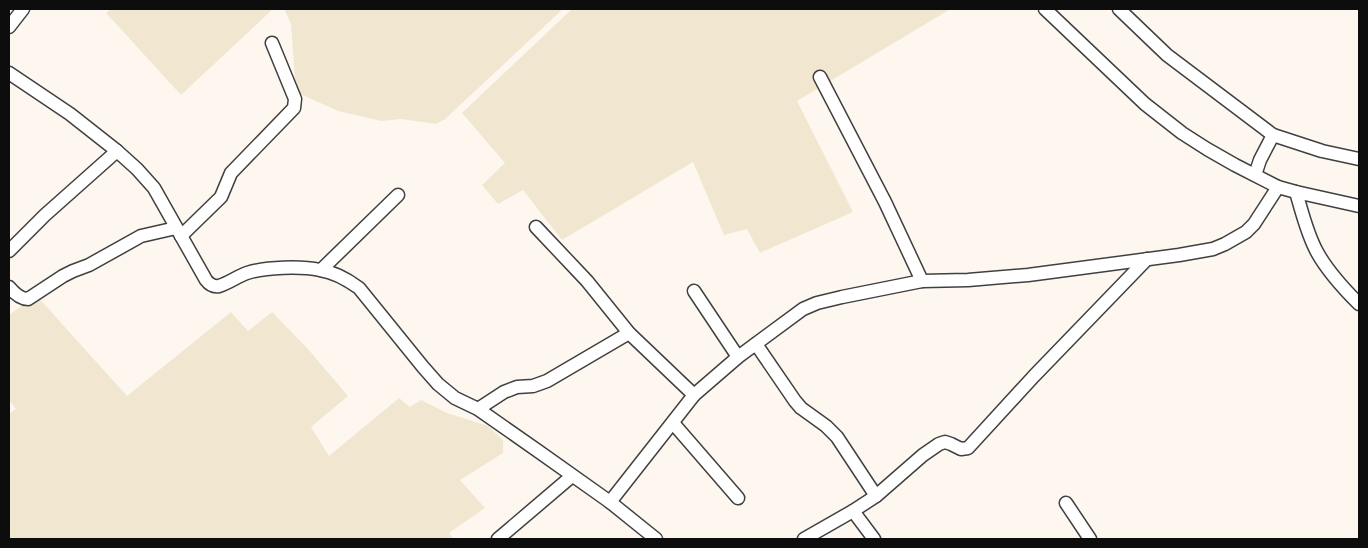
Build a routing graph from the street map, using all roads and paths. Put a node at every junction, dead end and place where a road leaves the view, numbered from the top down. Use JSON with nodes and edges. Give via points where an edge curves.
{"nodes":[{"id":1,"x":23,"y":9,"type":"edge"},
{"id":2,"x":1045,"y":9,"type":"edge"},
{"id":3,"x":1119,"y":9,"type":"edge"},
{"id":4,"x":9,"y":27,"type":"edge"},
{"id":5,"x":272,"y":43,"type":"dead end"},
{"id":6,"x":9,"y":73,"type":"edge"},
{"id":7,"x":820,"y":77,"type":"dead end"},
{"id":8,"x":1270,"y":140,"type":"junction"},
{"id":9,"x":117,"y":151,"type":"junction"},
{"id":10,"x":1359,"y":160,"type":"edge"},
{"id":11,"x":1255,"y":175,"type":"junction"},
{"id":12,"x":1278,"y":187,"type":"junction"},
{"id":13,"x":1296,"y":192,"type":"junction"},
{"id":14,"x":398,"y":195,"type":"dead end"},
{"id":15,"x":1359,"y":206,"type":"edge"},
{"id":16,"x":536,"y":227,"type":"dead end"},
{"id":17,"x":178,"y":232,"type":"junction"},
{"id":18,"x":9,"y":251,"type":"edge"},
{"id":19,"x":1147,"y":259,"type":"junction"},
{"id":20,"x":321,"y":270,"type":"junction"},
{"id":21,"x":922,"y":281,"type":"junction"},
{"id":22,"x":9,"y":286,"type":"edge"},
{"id":23,"x":694,"y":291,"type":"dead end"},
{"id":24,"x":1359,"y":304,"type":"edge"},
{"id":25,"x":629,"y":333,"type":"junction"},
{"id":26,"x":756,"y":344,"type":"junction"},
{"id":27,"x":738,"y":357,"type":"junction"},
{"id":28,"x":694,"y":395,"type":"junction"},
{"id":29,"x":478,"y":409,"type":"junction"},
{"id":30,"x":673,"y":423,"type":"junction"},
{"id":31,"x":572,"y":476,"type":"junction"},
{"id":32,"x":876,"y":496,"type":"junction"},
{"id":33,"x":738,"y":498,"type":"dead end"},
{"id":34,"x":610,"y":502,"type":"junction"},
{"id":35,"x":1066,"y":503,"type":"dead end"},
{"id":36,"x":853,"y":511,"type":"junction"},
{"id":37,"x":498,"y":539,"type":"edge"},
{"id":38,"x":656,"y":539,"type":"edge"},
{"id":39,"x":804,"y":539,"type":"edge"},
{"id":40,"x":874,"y":539,"type":"edge"},
{"id":41,"x":1090,"y":539,"type":"edge"}],
"edges":[{"from":1,"to":4,"type":"street"},
{"from":2,"to":11,"type":"street","via":[[1144,104],[1182,133]]},
{"from":3,"to":8,"type":"street","via":[[1167,54]]},
{"from":5,"to":17,"type":"street","via":[[295,99],[294,108],[231,173],[221,196]]},
{"from":6,"to":9,"type":"street"},
{"from":7,"to":21,"type":"street"},
{"from":8,"to":10,"type":"street"},
{"from":8,"to":11,"type":"street"},
{"from":9,"to":17,"type":"street","via":[[154,188]]},
{"from":9,"to":18,"type":"street"},
{"from":11,"to":12,"type":"street"},
{"from":12,"to":13,"type":"street"},
{"from":12,"to":19,"type":"street","via":[[1254,224],[1235,239],[1213,249]]},
{"from":13,"to":15,"type":"street"},
{"from":13,"to":24,"type":"street","via":[[1317,251]]},
{"from":14,"to":20,"type":"street"},
{"from":16,"to":25,"type":"street","via":[[587,281]]},
{"from":17,"to":20,"type":"street","via":[[206,280],[213,286],[262,270]]},
{"from":17,"to":22,"type":"street","via":[[141,236],[62,276],[28,299],[16,295]]},
{"from":19,"to":21,"type":"street","via":[[1028,275]]},
{"from":19,"to":32,"type":"street","via":[[968,448],[961,449],[945,442],[939,444]]},
{"from":20,"to":29,"type":"street","via":[[359,288],[438,384],[455,398]]},
{"from":21,"to":26,"type":"street","via":[[817,303],[803,309]]},
{"from":23,"to":27,"type":"street"},
{"from":25,"to":28,"type":"street"},
{"from":25,"to":29,"type":"street","via":[[547,381],[504,392]]},
{"from":26,"to":27,"type":"street"},
{"from":26,"to":32,"type":"street","via":[[795,401],[837,437]]},
{"from":27,"to":28,"type":"street"},
{"from":28,"to":30,"type":"street"},
{"from":29,"to":31,"type":"street"},
{"from":30,"to":33,"type":"street"},
{"from":30,"to":34,"type":"street"},
{"from":31,"to":34,"type":"street"},
{"from":31,"to":37,"type":"street"},
{"from":32,"to":36,"type":"street"},
{"from":34,"to":38,"type":"street"},
{"from":35,"to":41,"type":"street"},
{"from":36,"to":39,"type":"street"},
{"from":36,"to":40,"type":"street"}]}
